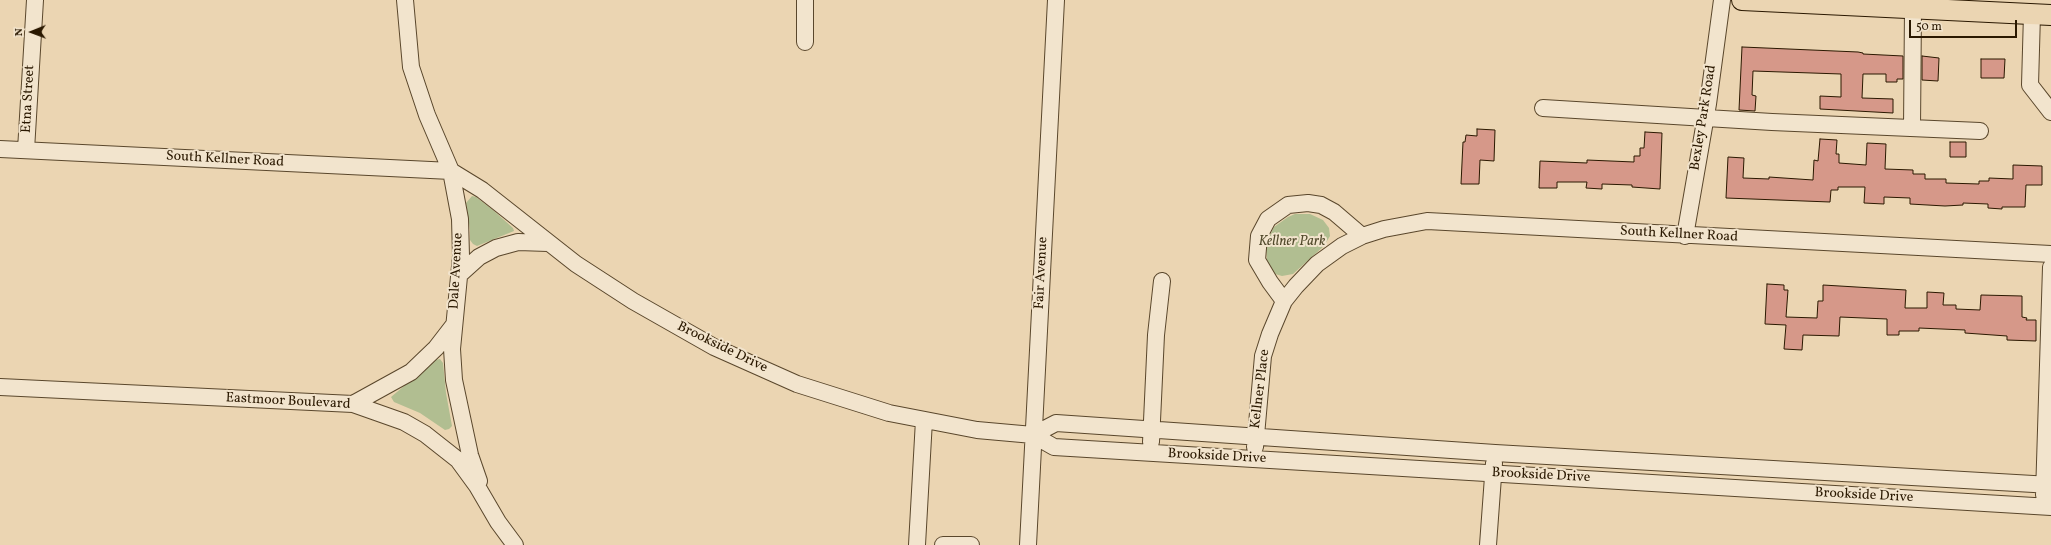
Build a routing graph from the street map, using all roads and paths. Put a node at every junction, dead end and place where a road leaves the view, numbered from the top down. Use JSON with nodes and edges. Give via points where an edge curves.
{"nodes":[{"id":1,"x":35,"y":0,"type":"edge"},
{"id":2,"x":405,"y":0,"type":"edge"},
{"id":3,"x":805,"y":0,"type":"edge"},
{"id":4,"x":1056,"y":0,"type":"edge"},
{"id":5,"x":1722,"y":0,"type":"edge"},
{"id":6,"x":1742,"y":0,"type":"edge"},
{"id":7,"x":1913,"y":8,"type":"junction"},
{"id":8,"x":2041,"y":15,"type":"edge"},
{"id":9,"x":805,"y":42,"type":"dead end"},
{"id":10,"x":2045,"y":97,"type":"edge"},
{"id":11,"x":1543,"y":108,"type":"dead end"},
{"id":12,"x":2051,"y":112,"type":"edge"},
{"id":13,"x":1705,"y":118,"type":"junction"},
{"id":14,"x":1912,"y":128,"type":"junction"},
{"id":15,"x":1980,"y":130,"type":"dead end"},
{"id":16,"x":0,"y":149,"type":"edge"},
{"id":17,"x":26,"y":150,"type":"junction"},
{"id":18,"x":451,"y":171,"type":"junction"},
{"id":19,"x":1362,"y":236,"type":"junction"},
{"id":20,"x":1685,"y":236,"type":"junction"},
{"id":21,"x":548,"y":243,"type":"junction"},
{"id":22,"x":2051,"y":254,"type":"edge"},
{"id":23,"x":1317,"y":264,"type":"joint"},
{"id":24,"x":2051,"y":266,"type":"edge"},
{"id":25,"x":459,"y":275,"type":"junction"},
{"id":26,"x":1162,"y":281,"type":"dead end"},
{"id":27,"x":1284,"y":301,"type":"junction"},
{"id":28,"x":2051,"y":310,"type":"edge"},
{"id":29,"x":453,"y":326,"type":"junction"},
{"id":30,"x":0,"y":387,"type":"edge"},
{"id":31,"x":353,"y":404,"type":"junction"},
{"id":32,"x":2049,"y":410,"type":"edge"},
{"id":33,"x":924,"y":420,"type":"junction"},
{"id":34,"x":1152,"y":431,"type":"junction"},
{"id":35,"x":1033,"y":435,"type":"junction"},
{"id":36,"x":1256,"y":436,"type":"junction"},
{"id":37,"x":1362,"y":445,"type":"junction"},
{"id":38,"x":1151,"y":453,"type":"junction"},
{"id":39,"x":1495,"y":453,"type":"junction"},
{"id":40,"x":1254,"y":459,"type":"junction"},
{"id":41,"x":1361,"y":465,"type":"junction"},
{"id":42,"x":1712,"y":466,"type":"junction"},
{"id":43,"x":2048,"y":466,"type":"edge"},
{"id":44,"x":1494,"y":473,"type":"junction"},
{"id":45,"x":1873,"y":475,"type":"junction"},
{"id":46,"x":2048,"y":485,"type":"edge"},
{"id":47,"x":1710,"y":486,"type":"junction"},
{"id":48,"x":1872,"y":496,"type":"junction"},
{"id":49,"x":485,"y":498,"type":"junction"},
{"id":50,"x":2048,"y":507,"type":"edge"},
{"id":51,"x":499,"y":545,"type":"edge"},
{"id":52,"x":515,"y":545,"type":"edge"},
{"id":53,"x":917,"y":545,"type":"edge"},
{"id":54,"x":942,"y":545,"type":"edge"},
{"id":55,"x":971,"y":545,"type":"edge"},
{"id":56,"x":1028,"y":545,"type":"edge"},
{"id":57,"x":1488,"y":545,"type":"edge"}],
"edges":[{"from":1,"to":17,"type":"street","name":"Etna Street"},
{"from":2,"to":18,"type":"street","name":"Dale Avenue","via":[[411,67],[427,115]]},
{"from":3,"to":9,"type":"street"},
{"from":4,"to":35,"type":"street","name":"Fair Avenue"},
{"from":5,"to":13,"type":"street","name":"Bexley Park Road"},
{"from":6,"to":7,"type":"main road"},
{"from":7,"to":8,"type":"main road"},
{"from":7,"to":14,"type":"street"},
{"from":8,"to":10,"type":"street","via":[[2030,85]]},
{"from":10,"to":12,"type":"street"},
{"from":11,"to":13,"type":"street"},
{"from":13,"to":14,"type":"street"},
{"from":13,"to":20,"type":"street","name":"Bexley Park Road"},
{"from":14,"to":15,"type":"street"},
{"from":16,"to":17,"type":"street","name":"South Kellner Road"},
{"from":17,"to":18,"type":"street","name":"South Kellner Road"},
{"from":18,"to":21,"type":"street","name":"Brookside Drive","via":[[482,190]]},
{"from":18,"to":25,"type":"street","name":"Dale Avenue","via":[[460,219]]},
{"from":19,"to":20,"type":"street","name":"South Kellner Road","via":[[1427,221]]},
{"from":19,"to":23,"type":"street","name":"South Kellner Road","via":[[1342,246]]},
{"from":19,"to":27,"type":"street","via":[[1334,212],[1321,205],[1288,205],[1268,219],[1259,236],[1257,260]]},
{"from":20,"to":22,"type":"street","name":"South Kellner Road"},
{"from":21,"to":25,"type":"street","via":[[518,242],[496,248],[479,257]]},
{"from":21,"to":33,"type":"street","name":"Brookside Drive","via":[[633,301],[714,347],[797,384],[889,413]]},
{"from":23,"to":27,"type":"street","name":"Kellner Place"},
{"from":24,"to":28,"type":"street"},
{"from":25,"to":29,"type":"street","name":"Dale Avenue"},
{"from":26,"to":34,"type":"street","via":[[1156,335]]},
{"from":27,"to":36,"type":"street","name":"Kellner Place","via":[[1263,356]]},
{"from":28,"to":32,"type":"street"},
{"from":29,"to":31,"type":"street","via":[[436,348],[411,372]]},
{"from":29,"to":49,"type":"street","name":"Dale Avenue","via":[[452,349],[456,387],[470,455]]},
{"from":30,"to":31,"type":"street","name":"Eastmoor Boulevard"},
{"from":31,"to":49,"type":"street","name":"Eastmoor Boulevard","via":[[404,422],[425,434],[458,460]]},
{"from":32,"to":43,"type":"street"},
{"from":33,"to":35,"type":"street","name":"Brookside Drive","via":[[977,430]]},
{"from":33,"to":53,"type":"street"},
{"from":34,"to":35,"type":"street","name":"Brookside Drive","via":[[1056,424]]},
{"from":34,"to":36,"type":"street","name":"Brookside Drive"},
{"from":34,"to":38,"type":"street"},
{"from":35,"to":38,"type":"street","name":"Brookside Drive","via":[[1054,447]]},
{"from":35,"to":56,"type":"street","name":"Fair Avenue"},
{"from":36,"to":37,"type":"street","name":"Brookside Drive"},
{"from":36,"to":40,"type":"street","name":"Kellner Place"},
{"from":37,"to":39,"type":"street","name":"Brookside Drive"},
{"from":37,"to":41,"type":"street"},
{"from":38,"to":40,"type":"street","name":"Brookside Drive"},
{"from":39,"to":42,"type":"street","name":"Brookside Drive"},
{"from":39,"to":44,"type":"street"},
{"from":40,"to":41,"type":"street","name":"Brookside Drive"},
{"from":41,"to":44,"type":"street","name":"Brookside Drive"},
{"from":42,"to":45,"type":"street","name":"Brookside Drive"},
{"from":42,"to":47,"type":"street"},
{"from":43,"to":46,"type":"street"},
{"from":44,"to":47,"type":"street","name":"Brookside Drive"},
{"from":44,"to":57,"type":"street"},
{"from":45,"to":46,"type":"street","name":"Brookside Drive"},
{"from":45,"to":48,"type":"street"},
{"from":46,"to":50,"type":"street"},
{"from":47,"to":48,"type":"street","name":"Brookside Drive"},
{"from":48,"to":50,"type":"street","name":"Brookside Drive"},
{"from":49,"to":51,"type":"street","name":"Dale Avenue"},
{"from":49,"to":52,"type":"street","name":"Eastmoor Boulevard"},
{"from":54,"to":55,"type":"street"}]}
